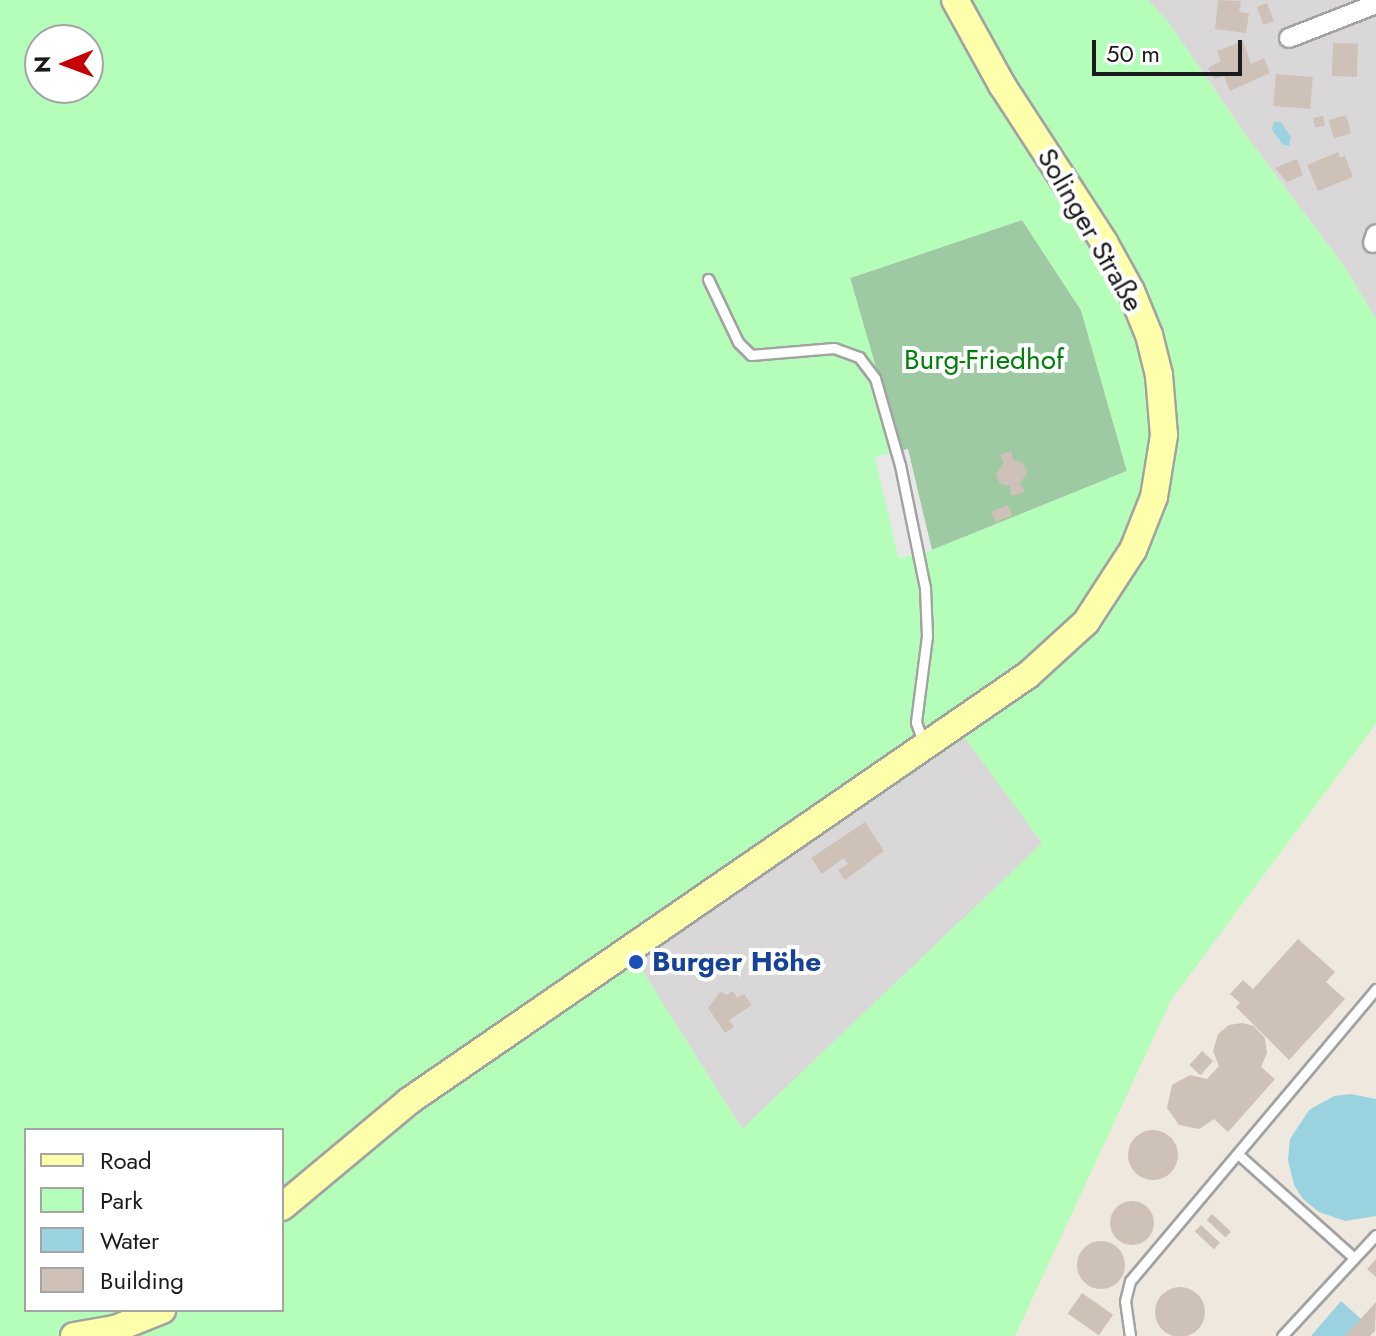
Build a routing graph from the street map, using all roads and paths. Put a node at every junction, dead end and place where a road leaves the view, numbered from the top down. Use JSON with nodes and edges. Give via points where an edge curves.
{"nodes":[{"id":1,"x":955,"y":0,"type":"edge"},
{"id":2,"x":1376,"y":4,"type":"edge"},
{"id":3,"x":1289,"y":38,"type":"dead end"},
{"id":4,"x":708,"y":279,"type":"dead end"},
{"id":5,"x":925,"y":748,"type":"junction"},
{"id":6,"x":1376,"y":989,"type":"edge"},
{"id":7,"x":1239,"y":1155,"type":"junction"},
{"id":8,"x":284,"y":1205,"type":"edge"},
{"id":9,"x":1376,"y":1235,"type":"edge"},
{"id":10,"x":1354,"y":1258,"type":"junction"},
{"id":11,"x":157,"y":1312,"type":"edge"},
{"id":12,"x":74,"y":1336,"type":"edge"},
{"id":13,"x":1130,"y":1336,"type":"edge"},
{"id":14,"x":1282,"y":1336,"type":"edge"}],
"edges":[{"from":1,"to":5,"type":"main road","name":"Solinger Straße","via":[[1126,282],[1152,345],[1163,397],[1164,435],[1158,481],[1133,550],[1086,622],[1028,675]]},
{"from":2,"to":3,"type":"street"},
{"from":4,"to":5,"type":"lane","via":[[732,331],[751,355],[826,347],[859,357],[875,378],[897,452],[927,603],[916,722]]},
{"from":5,"to":8,"type":"main road","via":[[409,1101]]},
{"from":6,"to":7,"type":"lane"},
{"from":7,"to":10,"type":"lane"},
{"from":7,"to":13,"type":"lane","via":[[1130,1281],[1125,1301]]},
{"from":9,"to":10,"type":"lane"},
{"from":10,"to":14,"type":"lane"},
{"from":11,"to":12,"type":"main road","via":[[115,1329]]}]}
